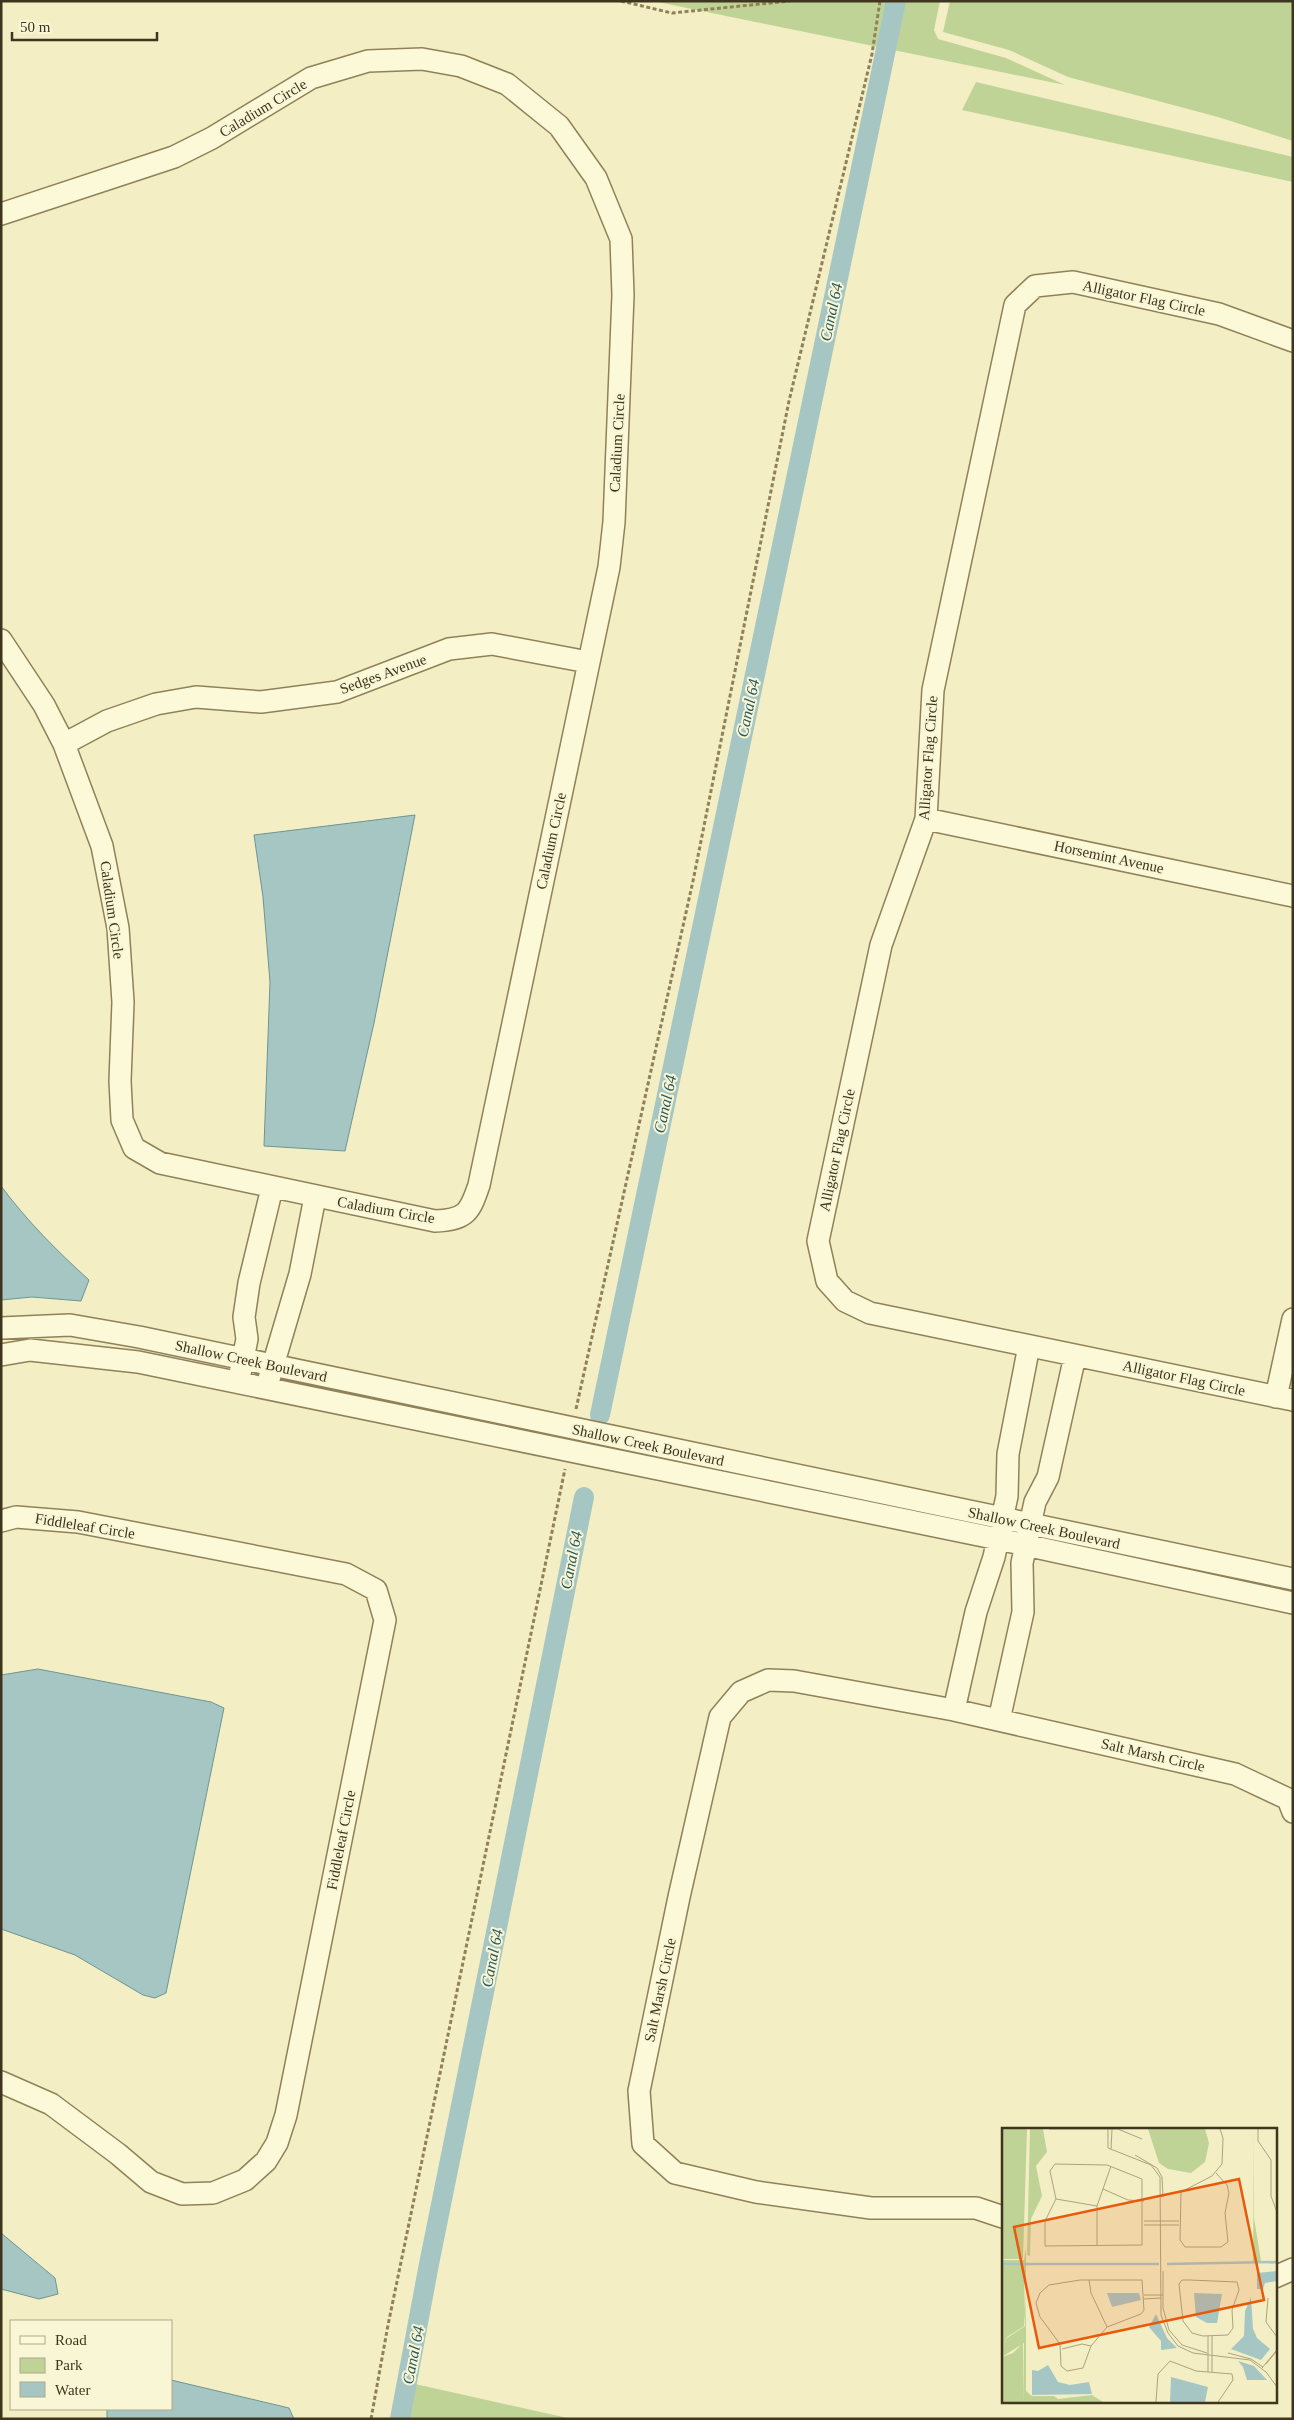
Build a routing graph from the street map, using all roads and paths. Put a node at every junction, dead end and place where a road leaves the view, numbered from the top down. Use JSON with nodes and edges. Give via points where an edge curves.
{"nodes":[{"id":1,"x":621,"y":1,"type":"edge"},
{"id":2,"x":790,"y":1,"type":"edge"},
{"id":3,"x":880,"y":1,"type":"edge"},
{"id":4,"x":1,"y":214,"type":"edge"},
{"id":5,"x":1293,"y":342,"type":"edge"},
{"id":6,"x":1,"y":640,"type":"edge"},
{"id":7,"x":588,"y":662,"type":"junction"},
{"id":8,"x":64,"y":744,"type":"junction"},
{"id":9,"x":926,"y":819,"type":"junction"},
{"id":10,"x":1293,"y":896,"type":"edge"},
{"id":11,"x":272,"y":1188,"type":"junction"},
{"id":12,"x":315,"y":1197,"type":"junction"},
{"id":13,"x":1293,"y":1319,"type":"edge"},
{"id":14,"x":1,"y":1328,"type":"edge"},
{"id":15,"x":1029,"y":1346,"type":"junction"},
{"id":16,"x":1,"y":1355,"type":"edge"},
{"id":17,"x":1075,"y":1356,"type":"junction"},
{"id":18,"x":243,"y":1359,"type":"junction"},
{"id":19,"x":271,"y":1365,"type":"junction"},
{"id":20,"x":238,"y":1383,"type":"junction"},
{"id":21,"x":266,"y":1389,"type":"junction"},
{"id":22,"x":1285,"y":1399,"type":"edge"},
{"id":23,"x":572,"y":1429,"type":"junction"},
{"id":24,"x":569,"y":1451,"type":"junction"},
{"id":25,"x":1,"y":1521,"type":"edge"},
{"id":26,"x":1000,"y":1529,"type":"junction"},
{"id":27,"x":1028,"y":1535,"type":"junction"},
{"id":28,"x":1293,"y":1579,"type":"edge"},
{"id":29,"x":1293,"y":1603,"type":"edge"},
{"id":30,"x":954,"y":1710,"type":"junction"},
{"id":31,"x":999,"y":1720,"type":"junction"},
{"id":32,"x":1293,"y":1812,"type":"edge"},
{"id":33,"x":1,"y":2082,"type":"edge"},
{"id":34,"x":1002,"y":2217,"type":"edge"},
{"id":35,"x":1293,"y":2269,"type":"edge"},
{"id":36,"x":1276,"y":2277,"type":"edge"},
{"id":37,"x":371,"y":2419,"type":"edge"}],
"edges":[{"from":1,"to":2,"type":"path","via":[[672,14]]},
{"from":3,"to":23,"type":"path","via":[[872,54],[789,401],[693,881]]},
{"from":4,"to":7,"type":"street","name":"Caladium Circle","via":[[174,157],[212,138],[311,78],[368,62],[422,59],[461,66],[507,84],[534,104],[559,126],[596,178],[621,238],[623,295],[614,522],[609,567]]},
{"from":5,"to":9,"type":"street","name":"Alligator Flag Circle","via":[[1219,314],[1072,282],[1035,286],[1015,305],[933,690]]},
{"from":6,"to":8,"type":"street","name":"Caladium Circle","via":[[44,705]]},
{"from":7,"to":8,"type":"street","name":"Sedges Avenue","via":[[492,644],[449,649],[337,692],[261,702],[196,697],[156,704],[108,721]]},
{"from":7,"to":12,"type":"street","name":"Caladium Circle","via":[[479,1185],[471,1208],[453,1220],[435,1221]]},
{"from":8,"to":11,"type":"street","name":"Caladium Circle","via":[[102,846],[118,928],[123,1002],[122,1120],[134,1148],[160,1163]]},
{"from":9,"to":10,"type":"street","name":"Horsemint Avenue"},
{"from":9,"to":15,"type":"street","name":"Alligator Flag Circle","via":[[881,945],[818,1242],[826,1280],[845,1301],[870,1313]]},
{"from":11,"to":12,"type":"street","name":"Caladium Circle"},
{"from":11,"to":18,"type":"street","via":[[249,1283]]},
{"from":12,"to":19,"type":"street","via":[[300,1274]]},
{"from":13,"to":22,"type":"street"},
{"from":14,"to":18,"type":"street","name":"Shallow Creek Boulevard","via":[[70,1325]]},
{"from":15,"to":17,"type":"street","name":"Alligator Flag Circle"},
{"from":15,"to":26,"type":"street","via":[[1008,1454],[1007,1496]]},
{"from":16,"to":20,"type":"street","name":"Shallow Creek Boulevard","via":[[30,1350],[138,1362]]},
{"from":17,"to":22,"type":"street","name":"Alligator Flag Circle"},
{"from":17,"to":27,"type":"street","via":[[1048,1477],[1035,1502]]},
{"from":18,"to":19,"type":"street","name":"Shallow Creek Boulevard"},
{"from":18,"to":20,"type":"street"},
{"from":19,"to":21,"type":"street"},
{"from":19,"to":23,"type":"street","name":"Shallow Creek Boulevard"},
{"from":20,"to":21,"type":"street","name":"Shallow Creek Boulevard"},
{"from":21,"to":24,"type":"street","name":"Shallow Creek Boulevard"},
{"from":23,"to":26,"type":"street","name":"Shallow Creek Boulevard"},
{"from":24,"to":26,"type":"street","name":"Shallow Creek Boulevard"},
{"from":24,"to":37,"type":"path"},
{"from":25,"to":33,"type":"street","name":"Fiddleleaf Circle","via":[[16,1516],[78,1522],[346,1574],[376,1590],[385,1620],[286,2115],[277,2143],[266,2161],[245,2180],[213,2194],[182,2194],[151,2182],[51,2104]]},
{"from":26,"to":27,"type":"street","name":"Shallow Creek Boulevard"},
{"from":26,"to":30,"type":"street","via":[[976,1612]]},
{"from":27,"to":28,"type":"street","name":"Shallow Creek Boulevard"},
{"from":27,"to":29,"type":"street","name":"Shallow Creek Boulevard"},
{"from":27,"to":31,"type":"street","via":[[1022,1563],[1023,1612]]},
{"from":30,"to":31,"type":"street","name":"Salt Marsh Circle"},
{"from":30,"to":34,"type":"street","name":"Salt Marsh Circle","via":[[794,1681],[768,1680],[741,1692],[720,1717],[640,2091],[643,2144],[675,2173],[756,2192],[871,2208],[976,2208]]},
{"from":31,"to":32,"type":"street","name":"Salt Marsh Circle","via":[[1235,1774],[1288,1798]]},
{"from":35,"to":36,"type":"street"}]}
